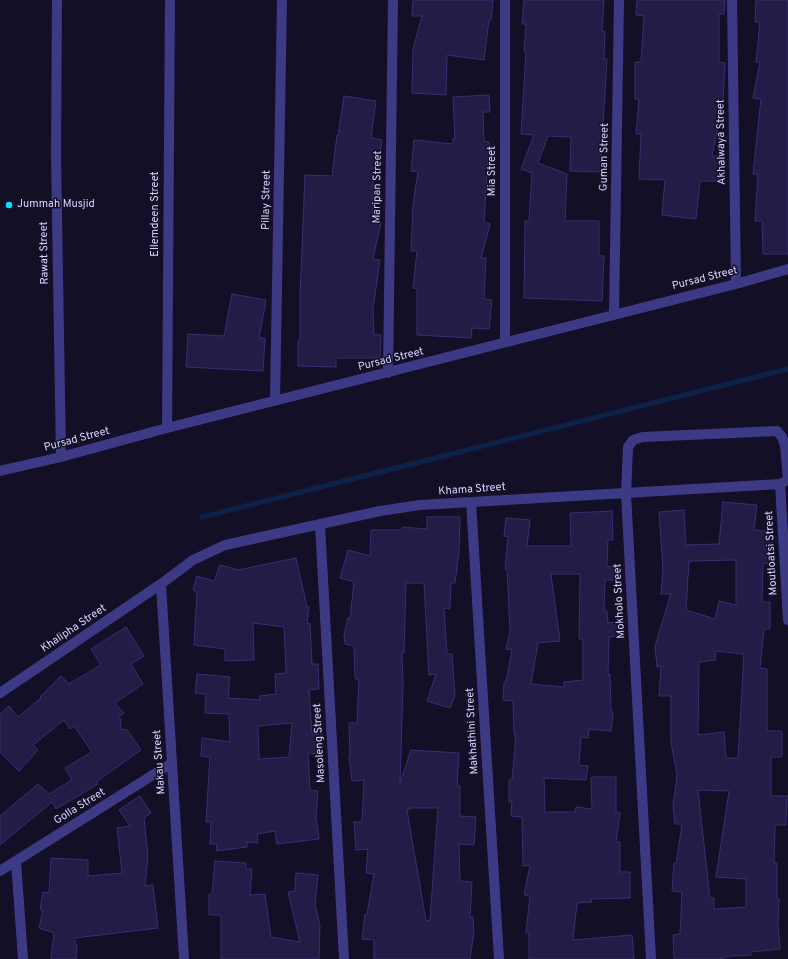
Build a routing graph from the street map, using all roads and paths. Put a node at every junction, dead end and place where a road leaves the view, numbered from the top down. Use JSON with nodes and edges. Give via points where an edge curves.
{"nodes":[{"id":1,"x":57,"y":0,"type":"edge"},
{"id":2,"x":170,"y":0,"type":"edge"},
{"id":3,"x":282,"y":0,"type":"edge"},
{"id":4,"x":393,"y":0,"type":"edge"},
{"id":5,"x":505,"y":0,"type":"edge"},
{"id":6,"x":619,"y":0,"type":"edge"},
{"id":7,"x":732,"y":0,"type":"edge"},
{"id":8,"x":788,"y":269,"type":"edge"},
{"id":9,"x":736,"y":284,"type":"junction"},
{"id":10,"x":614,"y":314,"type":"junction"},
{"id":11,"x":505,"y":342,"type":"junction"},
{"id":12,"x":388,"y":373,"type":"junction"},
{"id":13,"x":275,"y":401,"type":"junction"},
{"id":14,"x":167,"y":428,"type":"junction"},
{"id":15,"x":61,"y":457,"type":"junction"},
{"id":16,"x":0,"y":471,"type":"edge"},
{"id":17,"x":785,"y":482,"type":"edge"},
{"id":18,"x":626,"y":494,"type":"junction"},
{"id":19,"x":471,"y":502,"type":"junction"},
{"id":20,"x":320,"y":525,"type":"junction"},
{"id":21,"x":161,"y":584,"type":"junction"},
{"id":22,"x":788,"y":620,"type":"edge"},
{"id":23,"x":0,"y":693,"type":"edge"},
{"id":24,"x":172,"y":763,"type":"junction"},
{"id":25,"x":16,"y":861,"type":"junction"},
{"id":26,"x":0,"y":871,"type":"edge"},
{"id":27,"x":23,"y":959,"type":"edge"},
{"id":28,"x":184,"y":959,"type":"edge"},
{"id":29,"x":344,"y":959,"type":"edge"},
{"id":30,"x":499,"y":959,"type":"edge"},
{"id":31,"x":651,"y":959,"type":"edge"}],
"edges":[{"from":1,"to":15,"type":"street","name":"Rawat Street","via":[[56,154]]},
{"from":2,"to":14,"type":"street","name":"Ellemdeen Street"},
{"from":3,"to":13,"type":"street","name":"Pillay Street"},
{"from":4,"to":12,"type":"street","name":"Maripan Street"},
{"from":5,"to":11,"type":"street","name":"Mia Street"},
{"from":6,"to":10,"type":"street","name":"Guman Street"},
{"from":7,"to":9,"type":"street","name":"Akhalwaya Street"},
{"from":8,"to":9,"type":"street","name":"Pursad Street"},
{"from":9,"to":10,"type":"street","name":"Pursad Street"},
{"from":10,"to":11,"type":"street","name":"Pursad Street"},
{"from":11,"to":12,"type":"street","name":"Pursad Street"},
{"from":12,"to":13,"type":"street","name":"Pursad Street"},
{"from":13,"to":14,"type":"street","name":"Pursad Street"},
{"from":14,"to":15,"type":"street","name":"Pursad Street"},
{"from":15,"to":16,"type":"street","name":"Pursad Street"},
{"from":17,"to":18,"type":"street","name":"Khama Street"},
{"from":17,"to":18,"type":"street","name":"Mokholo Street","via":[[785,445],[777,431],[643,437],[633,440],[628,447]]},
{"from":17,"to":22,"type":"street","name":"Moutloatsi Street"},
{"from":18,"to":19,"type":"street","name":"Khama Street"},
{"from":18,"to":31,"type":"street","name":"Mokholo Street"},
{"from":19,"to":20,"type":"street","name":"Khama Street","via":[[420,505],[380,511]]},
{"from":19,"to":30,"type":"street","name":"Makhathini Street"},
{"from":20,"to":21,"type":"street","name":"Khama Street","via":[[225,545],[204,554]]},
{"from":20,"to":29,"type":"street","name":"Masoleng Street"},
{"from":21,"to":23,"type":"street","name":"Khalipha Street"},
{"from":21,"to":24,"type":"street","name":"Makau Street"},
{"from":24,"to":25,"type":"street","name":"Golla Street"},
{"from":24,"to":28,"type":"street","name":"Makau Street"},
{"from":25,"to":26,"type":"street","name":"Golla Street"},
{"from":25,"to":27,"type":"street"}]}
